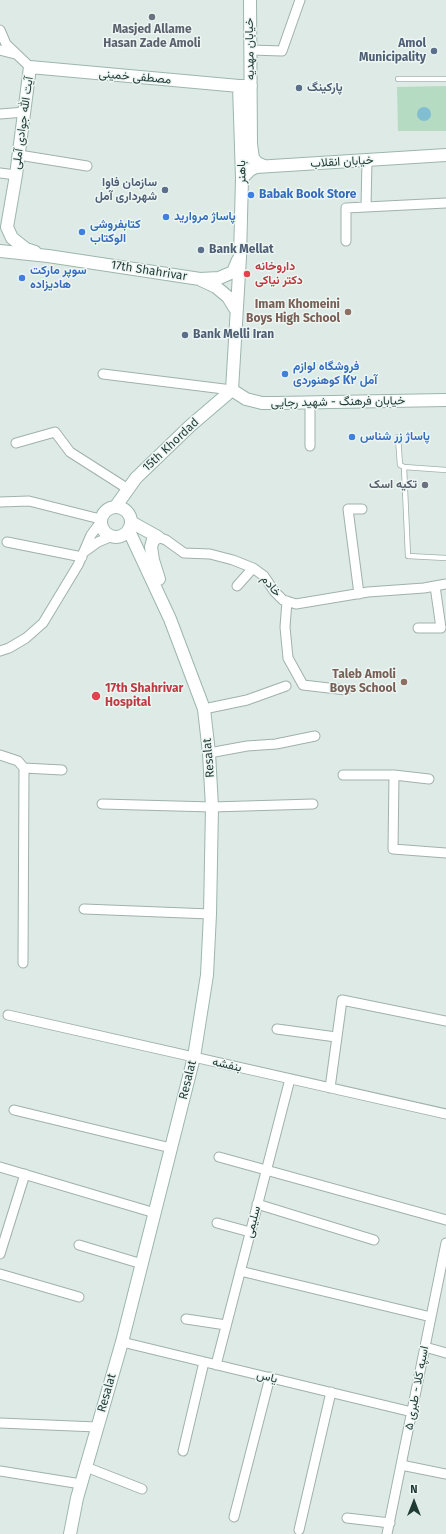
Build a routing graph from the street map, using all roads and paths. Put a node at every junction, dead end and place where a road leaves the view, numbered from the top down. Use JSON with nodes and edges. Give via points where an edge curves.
{"nodes":[{"id":1,"x":250,"y":0,"type":"edge"},
{"id":2,"x":300,"y":0,"type":"edge"},
{"id":3,"x":0,"y":30,"type":"edge"},
{"id":4,"x":0,"y":50,"type":"edge"},
{"id":5,"x":250,"y":50,"type":"junction"},
{"id":6,"x":16,"y":54,"type":"junction"},
{"id":7,"x":30,"y":67,"type":"junction"},
{"id":8,"x":398,"y":79,"type":"dead end"},
{"id":9,"x":446,"y":79,"type":"edge"},
{"id":10,"x":245,"y":86,"type":"junction"},
{"id":11,"x":25,"y":112,"type":"junction"},
{"id":12,"x":0,"y":114,"type":"edge"},
{"id":13,"x":446,"y":155,"type":"edge"},
{"id":14,"x":19,"y":156,"type":"junction"},
{"id":15,"x":367,"y":160,"type":"junction"},
{"id":16,"x":87,"y":166,"type":"dead end"},
{"id":17,"x":264,"y":166,"type":"junction"},
{"id":18,"x":0,"y":173,"type":"edge"},
{"id":19,"x":16,"y":175,"type":"junction"},
{"id":20,"x":242,"y":178,"type":"junction"},
{"id":21,"x":446,"y":203,"type":"edge"},
{"id":22,"x":366,"y":207,"type":"junction"},
{"id":23,"x":4,"y":230,"type":"edge"},
{"id":24,"x":346,"y":241,"type":"dead end"},
{"id":25,"x":0,"y":251,"type":"edge"},
{"id":26,"x":48,"y":256,"type":"junction"},
{"id":27,"x":240,"y":257,"type":"junction"},
{"id":28,"x":200,"y":279,"type":"junction"},
{"id":29,"x":236,"y":311,"type":"junction"},
{"id":30,"x":102,"y":374,"type":"dead end"},
{"id":31,"x":232,"y":390,"type":"junction"},
{"id":32,"x":446,"y":400,"type":"edge"},
{"id":33,"x":310,"y":402,"type":"junction"},
{"id":34,"x":398,"y":438,"type":"dead end"},
{"id":35,"x":16,"y":443,"type":"dead end"},
{"id":36,"x":310,"y":446,"type":"dead end"},
{"id":37,"x":404,"y":467,"type":"junction"},
{"id":38,"x":446,"y":470,"type":"edge"},
{"id":39,"x":128,"y":489,"type":"junction"},
{"id":40,"x":0,"y":502,"type":"edge"},
{"id":41,"x":116,"y":506,"type":"junction"},
{"id":42,"x":362,"y":509,"type":"dead end"},
{"id":43,"x":100,"y":521,"type":"junction"},
{"id":44,"x":130,"y":526,"type":"junction"},
{"id":45,"x":110,"y":537,"type":"junction"},
{"id":46,"x":158,"y":537,"type":"junction"},
{"id":47,"x":7,"y":542,"type":"dead end"},
{"id":48,"x":83,"y":554,"type":"junction"},
{"id":49,"x":446,"y":558,"type":"edge"},
{"id":50,"x":253,"y":568,"type":"junction"},
{"id":51,"x":446,"y":584,"type":"edge"},
{"id":52,"x":237,"y":586,"type":"dead end"},
{"id":53,"x":435,"y":586,"type":"junction"},
{"id":54,"x":359,"y":594,"type":"junction"},
{"id":55,"x":288,"y":601,"type":"junction"},
{"id":56,"x":170,"y":619,"type":"junction"},
{"id":57,"x":418,"y":628,"type":"dead end"},
{"id":58,"x":0,"y":651,"type":"edge"},
{"id":59,"x":286,"y":686,"type":"dead end"},
{"id":60,"x":346,"y":690,"type":"dead end"},
{"id":61,"x":204,"y":709,"type":"junction"},
{"id":62,"x":315,"y":736,"type":"dead end"},
{"id":63,"x":209,"y":753,"type":"junction"},
{"id":64,"x":0,"y":755,"type":"edge"},
{"id":65,"x":24,"y":768,"type":"junction"},
{"id":66,"x":62,"y":770,"type":"dead end"},
{"id":67,"x":343,"y":775,"type":"dead end"},
{"id":68,"x":394,"y":775,"type":"junction"},
{"id":69,"x":429,"y":779,"type":"dead end"},
{"id":70,"x":102,"y":804,"type":"dead end"},
{"id":71,"x":313,"y":804,"type":"dead end"},
{"id":72,"x":212,"y":807,"type":"junction"},
{"id":73,"x":446,"y":853,"type":"edge"},
{"id":74,"x":84,"y":909,"type":"dead end"},
{"id":75,"x":210,"y":914,"type":"junction"},
{"id":76,"x":23,"y":963,"type":"dead end"},
{"id":77,"x":8,"y":1015,"type":"dead end"},
{"id":78,"x":446,"y":1021,"type":"edge"},
{"id":79,"x":277,"y":1029,"type":"dead end"},
{"id":80,"x":336,"y":1037,"type":"junction"},
{"id":81,"x":194,"y":1057,"type":"junction"},
{"id":82,"x":290,"y":1079,"type":"junction"},
{"id":83,"x":330,"y":1088,"type":"junction"},
{"id":84,"x":14,"y":1110,"type":"dead end"},
{"id":85,"x":446,"y":1114,"type":"edge"},
{"id":86,"x":171,"y":1148,"type":"junction"},
{"id":87,"x":219,"y":1157,"type":"dead end"},
{"id":88,"x":0,"y":1167,"type":"edge"},
{"id":89,"x":266,"y":1169,"type":"junction"},
{"id":90,"x":25,"y":1174,"type":"junction"},
{"id":91,"x":257,"y":1204,"type":"junction"},
{"id":92,"x":155,"y":1213,"type":"junction"},
{"id":93,"x":446,"y":1220,"type":"edge"},
{"id":94,"x":217,"y":1224,"type":"dead end"},
{"id":95,"x":250,"y":1232,"type":"junction"},
{"id":96,"x":374,"y":1240,"type":"dead end"},
{"id":97,"x":446,"y":1243,"type":"edge"},
{"id":98,"x":79,"y":1244,"type":"dead end"},
{"id":99,"x":0,"y":1254,"type":"edge"},
{"id":100,"x":142,"y":1264,"type":"junction"},
{"id":101,"x":240,"y":1271,"type":"junction"},
{"id":102,"x":0,"y":1274,"type":"edge"},
{"id":103,"x":442,"y":1287,"type":"edge"},
{"id":104,"x":79,"y":1297,"type":"dead end"},
{"id":105,"x":431,"y":1317,"type":"junction"},
{"id":106,"x":186,"y":1319,"type":"dead end"},
{"id":107,"x":226,"y":1325,"type":"junction"},
{"id":108,"x":122,"y":1342,"type":"junction"},
{"id":109,"x":425,"y":1347,"type":"junction"},
{"id":110,"x":446,"y":1353,"type":"edge"},
{"id":111,"x":204,"y":1362,"type":"junction"},
{"id":112,"x":216,"y":1365,"type":"junction"},
{"id":113,"x":270,"y":1378,"type":"junction"},
{"id":114,"x":331,"y":1392,"type":"junction"},
{"id":115,"x":412,"y":1412,"type":"junction"},
{"id":116,"x":0,"y":1423,"type":"edge"},
{"id":117,"x":97,"y":1427,"type":"junction"},
{"id":118,"x":183,"y":1451,"type":"dead end"},
{"id":119,"x":401,"y":1465,"type":"junction"},
{"id":120,"x":86,"y":1467,"type":"junction"},
{"id":121,"x":0,"y":1471,"type":"edge"},
{"id":122,"x":446,"y":1474,"type":"edge"},
{"id":123,"x":81,"y":1484,"type":"junction"},
{"id":124,"x":142,"y":1489,"type":"dead end"},
{"id":125,"x":234,"y":1517,"type":"dead end"},
{"id":126,"x":347,"y":1518,"type":"dead end"},
{"id":127,"x":390,"y":1523,"type":"junction"},
{"id":128,"x":299,"y":1530,"type":"dead end"},
{"id":129,"x":70,"y":1534,"type":"edge"},
{"id":130,"x":387,"y":1534,"type":"edge"}],
"edges":[{"from":1,"to":5,"type":"main road","name":"خیابان مهدیه"},
{"from":2,"to":5,"type":"street","via":[[282,51]]},
{"from":3,"to":6,"type":"street","name":"آیت الله جوادی آملی","via":[[6,44]]},
{"from":4,"to":6,"type":"street"},
{"from":5,"to":10,"type":"main road","name":"خیابان مهدیه"},
{"from":6,"to":7,"type":"street","name":"آیت الله جوادی آملی"},
{"from":7,"to":10,"type":"main road","name":"مصطفی خمینی"},
{"from":7,"to":11,"type":"main road","name":"آیت الله جوادی آملی"},
{"from":8,"to":9,"type":"lane"},
{"from":10,"to":17,"type":"main road","via":[[253,158]]},
{"from":10,"to":20,"type":"main road","name":"باهنر"},
{"from":11,"to":12,"type":"street"},
{"from":11,"to":14,"type":"main road","name":"آیت الله جوادی آملی"},
{"from":13,"to":15,"type":"main road","name":"خیابان انقلاب"},
{"from":14,"to":16,"type":"street"},
{"from":14,"to":19,"type":"main road","name":"آیت الله جوادی آملی"},
{"from":15,"to":17,"type":"main road","name":"خیابان انقلاب"},
{"from":15,"to":22,"type":"street"},
{"from":17,"to":20,"type":"main road","name":"خیابان انقلاب","via":[[250,170]]},
{"from":18,"to":19,"type":"street"},
{"from":19,"to":23,"type":"main road","name":"آیت الله جوادی آملی"},
{"from":20,"to":27,"type":"main road","name":"باهنر"},
{"from":21,"to":22,"type":"street"},
{"from":22,"to":24,"type":"street","via":[[346,208]]},
{"from":23,"to":26,"type":"main road","name":"17th Shahrivar","via":[[26,249]]},
{"from":25,"to":26,"type":"main road","name":"17th Shahrivar"},
{"from":26,"to":28,"type":"main road","name":"17th Shahrivar"},
{"from":27,"to":28,"type":"main road","name":"17th Shahrivar","via":[[233,272],[219,278]]},
{"from":27,"to":29,"type":"main road","name":"باهنر"},
{"from":28,"to":29,"type":"main road","via":[[216,286],[228,297]]},
{"from":29,"to":31,"type":"main road","name":"باهنر"},
{"from":30,"to":31,"type":"street"},
{"from":31,"to":33,"type":"main road","name":"خیابان فرهنگ - شهید رجایی","via":[[246,398],[262,402]]},
{"from":31,"to":39,"type":"main road","name":"15th Khordad","via":[[190,426],[136,478]]},
{"from":32,"to":33,"type":"main road","name":"خیابان فرهنگ - شهید رجایی"},
{"from":33,"to":36,"type":"street"},
{"from":34,"to":37,"type":"lane","via":[[400,465]]},
{"from":35,"to":39,"type":"street","via":[[55,432],[70,452]]},
{"from":37,"to":38,"type":"lane"},
{"from":37,"to":49,"type":"lane","via":[[408,556]]},
{"from":39,"to":41,"type":"main road","name":"15th Khordad"},
{"from":40,"to":43,"type":"street","via":[[29,501]]},
{"from":41,"to":43,"type":"main road","via":[[106,510]]},
{"from":41,"to":44,"type":"main road","via":[[129,514]]},
{"from":42,"to":54,"type":"street","via":[[348,509]]},
{"from":43,"to":45,"type":"main road","via":[[103,531]]},
{"from":43,"to":48,"type":"street"},
{"from":44,"to":45,"type":"main road","via":[[121,537]]},
{"from":44,"to":46,"type":"main road","name":"خادم"},
{"from":44,"to":56,"type":"main road","name":"Resalat"},
{"from":45,"to":48,"type":"street","via":[[98,542]]},
{"from":46,"to":50,"type":"street","name":"خادم","via":[[184,553],[210,554]]},
{"from":46,"to":56,"type":"main road","name":"Resalat","via":[[153,540],[151,547],[156,573],[168,601]]},
{"from":47,"to":48,"type":"street"},
{"from":48,"to":58,"type":"street","via":[[43,623],[26,638]]},
{"from":50,"to":52,"type":"street"},
{"from":50,"to":55,"type":"street","name":"خادم","via":[[264,576],[274,591]]},
{"from":51,"to":53,"type":"street","name":"خادم"},
{"from":53,"to":54,"type":"street","name":"خادم"},
{"from":53,"to":57,"type":"street","via":[[441,628]]},
{"from":54,"to":55,"type":"street","name":"خادم","via":[[296,604]]},
{"from":55,"to":60,"type":"street","via":[[285,627],[288,658],[303,685]]},
{"from":56,"to":61,"type":"main road","name":"Resalat"},
{"from":59,"to":61,"type":"street","via":[[247,700]]},
{"from":61,"to":63,"type":"main road","name":"Resalat"},
{"from":62,"to":63,"type":"street"},
{"from":63,"to":72,"type":"main road","name":"Resalat"},
{"from":64,"to":65,"type":"street","via":[[18,761]]},
{"from":65,"to":66,"type":"street"},
{"from":65,"to":76,"type":"street"},
{"from":67,"to":68,"type":"street"},
{"from":68,"to":69,"type":"street"},
{"from":68,"to":73,"type":"street","via":[[393,849]]},
{"from":70,"to":72,"type":"street"},
{"from":71,"to":72,"type":"street"},
{"from":72,"to":75,"type":"main road","name":"Resalat"},
{"from":74,"to":75,"type":"street"},
{"from":75,"to":81,"type":"main road","name":"Resalat","via":[[207,975]]},
{"from":77,"to":81,"type":"street","name":"بنفشه"},
{"from":78,"to":80,"type":"street","via":[[342,1000]]},
{"from":79,"to":80,"type":"street"},
{"from":80,"to":83,"type":"street"},
{"from":81,"to":82,"type":"street","name":"بنفشه"},
{"from":81,"to":86,"type":"main road","name":"Resalat"},
{"from":82,"to":83,"type":"street","name":"بنفشه"},
{"from":82,"to":89,"type":"street","name":"سلیمی"},
{"from":83,"to":85,"type":"street","name":"بنفشه"},
{"from":84,"to":86,"type":"street"},
{"from":86,"to":92,"type":"main road","name":"Resalat"},
{"from":87,"to":89,"type":"street"},
{"from":88,"to":90,"type":"street"},
{"from":89,"to":91,"type":"street","name":"سلیمی"},
{"from":89,"to":93,"type":"street"},
{"from":90,"to":92,"type":"street"},
{"from":90,"to":99,"type":"street"},
{"from":91,"to":95,"type":"street","name":"سلیمی"},
{"from":91,"to":96,"type":"street"},
{"from":92,"to":100,"type":"main road","name":"Resalat"},
{"from":94,"to":95,"type":"street"},
{"from":95,"to":101,"type":"street","name":"سلیمی"},
{"from":97,"to":103,"type":"street","name":"اسپه کلا - طبری ۵"},
{"from":98,"to":100,"type":"street"},
{"from":100,"to":108,"type":"main road","name":"Resalat"},
{"from":101,"to":105,"type":"street"},
{"from":101,"to":107,"type":"street","name":"سلیمی"},
{"from":102,"to":104,"type":"street"},
{"from":103,"to":105,"type":"street","name":"اسپه کلا - طبری ۵"},
{"from":105,"to":109,"type":"street","name":"اسپه کلا - طبری ۵"},
{"from":106,"to":107,"type":"street"},
{"from":107,"to":112,"type":"street","name":"سلیمی"},
{"from":108,"to":111,"type":"street","name":"یاس"},
{"from":108,"to":117,"type":"main road","name":"Resalat"},
{"from":109,"to":110,"type":"street"},
{"from":109,"to":115,"type":"street","name":"اسپه کلا - طبری ۵"},
{"from":111,"to":112,"type":"street","name":"یاس"},
{"from":111,"to":118,"type":"street"},
{"from":112,"to":113,"type":"street","name":"یاس"},
{"from":113,"to":114,"type":"street","name":"یاس"},
{"from":113,"to":125,"type":"street"},
{"from":114,"to":115,"type":"street","name":"یاس"},
{"from":114,"to":128,"type":"street"},
{"from":115,"to":119,"type":"street","name":"اسپه کلا - طبری ۵"},
{"from":116,"to":117,"type":"street"},
{"from":117,"to":120,"type":"main road","name":"Resalat"},
{"from":119,"to":122,"type":"street"},
{"from":119,"to":127,"type":"street","name":"اسپه کلا - طبری ۵"},
{"from":120,"to":123,"type":"main road","name":"Resalat"},
{"from":120,"to":124,"type":"street"},
{"from":121,"to":123,"type":"street"},
{"from":123,"to":129,"type":"main road","name":"Resalat"},
{"from":126,"to":127,"type":"street"},
{"from":127,"to":130,"type":"street","name":"اسپه کلا - طبری ۵"}]}
